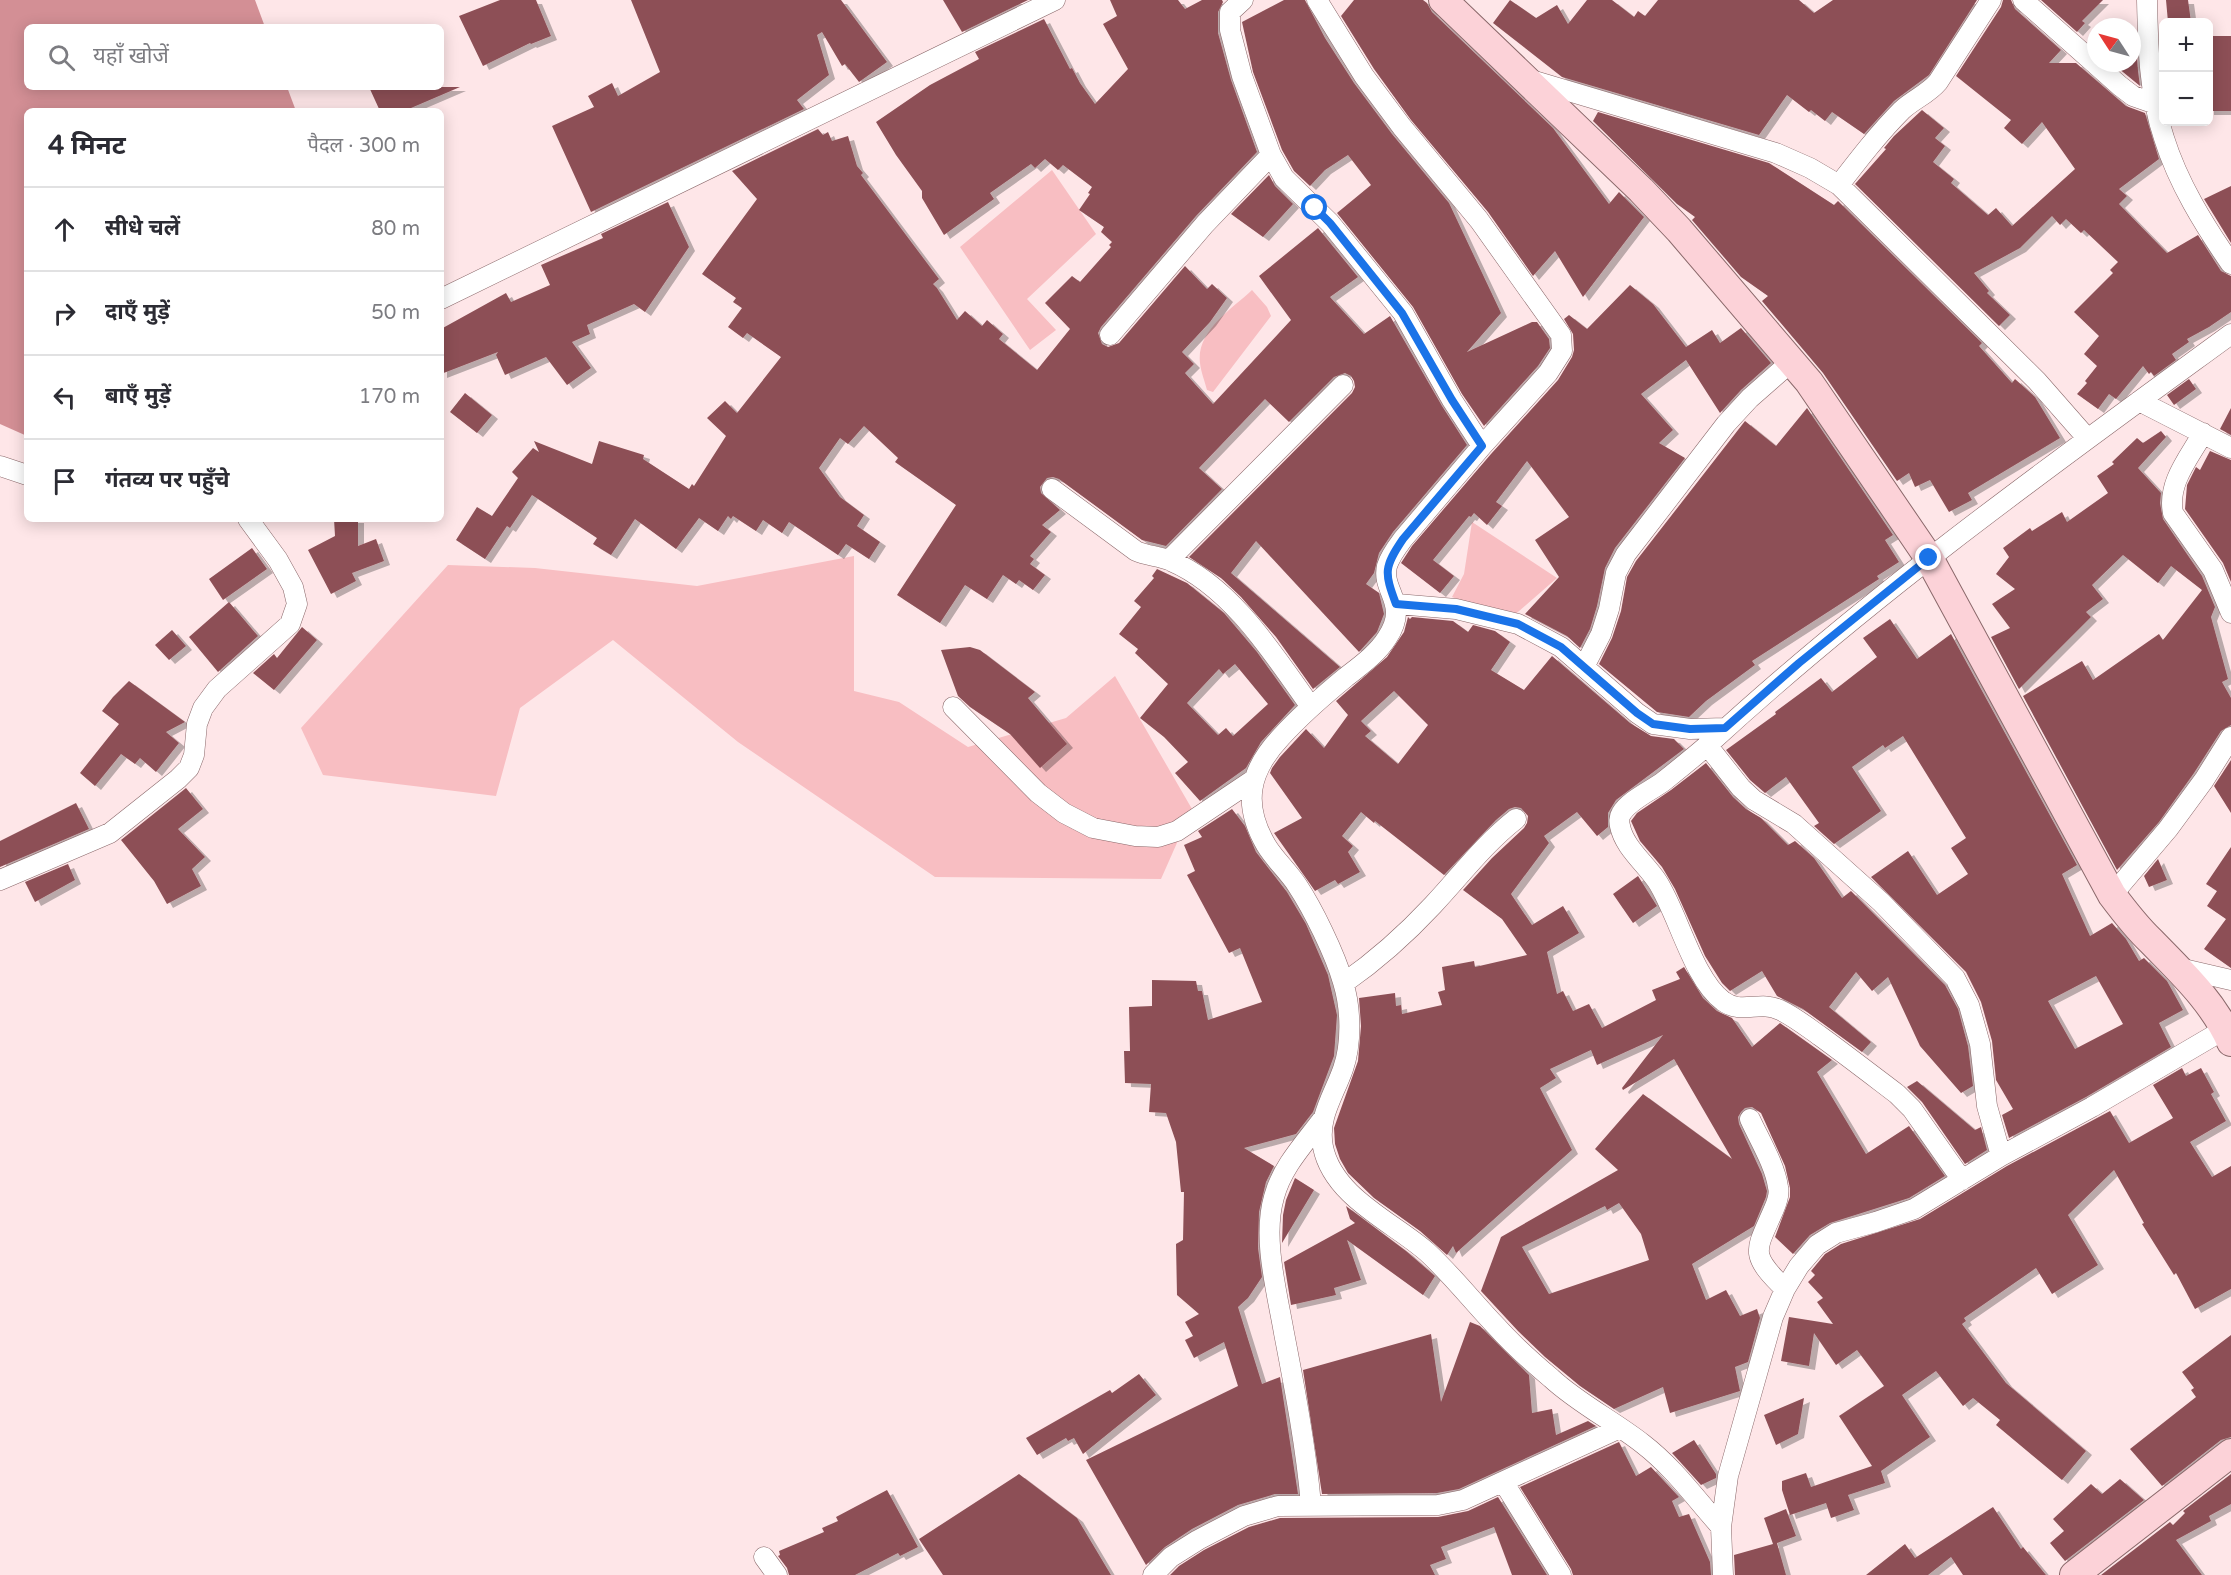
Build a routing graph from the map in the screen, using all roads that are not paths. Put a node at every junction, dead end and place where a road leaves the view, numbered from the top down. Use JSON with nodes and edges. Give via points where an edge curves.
{"nodes":[{"id":1,"x":1055,"y":0,"type":"edge"},
{"id":2,"x":1243,"y":0,"type":"edge"},
{"id":3,"x":1317,"y":0,"type":"edge"},
{"id":4,"x":1443,"y":0,"type":"edge"},
{"id":5,"x":1991,"y":0,"type":"edge"},
{"id":6,"x":2023,"y":0,"type":"edge"},
{"id":7,"x":2147,"y":0,"type":"edge"},
{"id":8,"x":1522,"y":77,"type":"junction"},
{"id":9,"x":2156,"y":104,"type":"junction"},
{"id":10,"x":1271,"y":155,"type":"junction"},
{"id":11,"x":1839,"y":185,"type":"junction"},
{"id":12,"x":2231,"y":264,"type":"edge"},
{"id":13,"x":444,"y":298,"type":"edge"},
{"id":14,"x":2231,"y":333,"type":"edge"},
{"id":15,"x":1110,"y":335,"type":"dead end"},
{"id":16,"x":1791,"y":362,"type":"junction"},
{"id":17,"x":1343,"y":385,"type":"dead end"},
{"id":18,"x":2139,"y":401,"type":"junction"},
{"id":19,"x":2203,"y":434,"type":"junction"},
{"id":20,"x":2087,"y":438,"type":"junction"},
{"id":21,"x":1482,"y":446,"type":"junction"},
{"id":22,"x":2231,"y":448,"type":"edge"},
{"id":23,"x":0,"y":466,"type":"edge"},
{"id":24,"x":24,"y":474,"type":"edge"},
{"id":25,"x":1052,"y":489,"type":"dead end"},
{"id":26,"x":250,"y":522,"type":"edge"},
{"id":27,"x":1929,"y":558,"type":"junction"},
{"id":28,"x":1169,"y":560,"type":"junction"},
{"id":29,"x":1396,"y":604,"type":"junction"},
{"id":30,"x":2231,"y":614,"type":"edge"},
{"id":31,"x":1584,"y":667,"type":"junction"},
{"id":32,"x":953,"y":707,"type":"dead end"},
{"id":33,"x":1311,"y":707,"type":"junction"},
{"id":34,"x":1725,"y":728,"type":"junction"},
{"id":35,"x":2231,"y":737,"type":"edge"},
{"id":36,"x":1707,"y":745,"type":"junction"},
{"id":37,"x":1253,"y":780,"type":"junction"},
{"id":38,"x":1516,"y":819,"type":"dead end"},
{"id":39,"x":0,"y":880,"type":"edge"},
{"id":40,"x":2112,"y":896,"type":"junction"},
{"id":41,"x":2179,"y":968,"type":"junction"},
{"id":42,"x":2231,"y":980,"type":"edge"},
{"id":43,"x":1344,"y":983,"type":"junction"},
{"id":44,"x":2228,"y":1035,"type":"edge"},
{"id":45,"x":1750,"y":1119,"type":"dead end"},
{"id":46,"x":1322,"y":1120,"type":"junction"},
{"id":47,"x":2001,"y":1156,"type":"junction"},
{"id":48,"x":1962,"y":1180,"type":"junction"},
{"id":49,"x":1785,"y":1288,"type":"junction"},
{"id":50,"x":1620,"y":1428,"type":"junction"},
{"id":51,"x":2231,"y":1453,"type":"edge"},
{"id":52,"x":1504,"y":1483,"type":"junction"},
{"id":53,"x":1311,"y":1505,"type":"junction"},
{"id":54,"x":1721,"y":1527,"type":"junction"},
{"id":55,"x":764,"y":1557,"type":"dead end"},
{"id":56,"x":777,"y":1575,"type":"edge"},
{"id":57,"x":1153,"y":1575,"type":"edge"},
{"id":58,"x":1562,"y":1575,"type":"edge"},
{"id":59,"x":1723,"y":1575,"type":"edge"},
{"id":60,"x":2074,"y":1575,"type":"edge"}],
"edges":[{"from":1,"to":13,"type":"street"},
{"from":2,"to":10,"type":"street","via":[[1230,12],[1230,30]]},
{"from":3,"to":21,"type":"street","via":[[1364,76],[1479,220],[1561,335],[1562,351],[1552,368]]},
{"from":4,"to":8,"type":"street"},
{"from":5,"to":11,"type":"street","via":[[1938,82],[1879,135]]},
{"from":6,"to":9,"type":"street","via":[[2120,86],[2133,96]]},
{"from":7,"to":9,"type":"street","via":[[2148,48]]},
{"from":8,"to":11,"type":"street","via":[[1776,153]]},
{"from":8,"to":16,"type":"street","via":[[1679,230]]},
{"from":9,"to":12,"type":"street","via":[[2164,138],[2186,190]]},
{"from":10,"to":15,"type":"street","via":[[1205,224]]},
{"from":10,"to":21,"type":"street","via":[[1284,178],[1330,223],[1402,313]]},
{"from":11,"to":20,"type":"street","via":[[2037,381]]},
{"from":14,"to":18,"type":"street"},
{"from":16,"to":27,"type":"street","via":[[1809,382]]},
{"from":16,"to":31,"type":"street","via":[[1750,398],[1709,444],[1626,554],[1616,573],[1601,634]]},
{"from":17,"to":28,"type":"street"},
{"from":18,"to":19,"type":"street"},
{"from":18,"to":20,"type":"street"},
{"from":19,"to":22,"type":"street"},
{"from":19,"to":30,"type":"street","via":[[2172,486],[2171,501],[2173,513],[2213,570]]},
{"from":20,"to":27,"type":"street"},
{"from":21,"to":29,"type":"street","via":[[1393,554],[1387,568]]},
{"from":23,"to":24,"type":"street"},
{"from":25,"to":28,"type":"street","via":[[1136,551]]},
{"from":26,"to":39,"type":"street","via":[[293,587],[297,604],[290,624],[217,689],[203,708],[194,755],[189,768],[178,779],[110,833]]},
{"from":27,"to":34,"type":"street"},
{"from":27,"to":40,"type":"street"},
{"from":28,"to":33,"type":"street","via":[[1207,583],[1254,628]]},
{"from":29,"to":31,"type":"street","via":[[1456,609],[1518,624],[1561,647]]},
{"from":29,"to":33,"type":"street","via":[[1397,617],[1388,637]]},
{"from":31,"to":34,"type":"street","via":[[1653,724]]},
{"from":32,"to":37,"type":"street","via":[[1038,793],[1093,828],[1158,837],[1177,831]]},
{"from":33,"to":37,"type":"street","via":[[1276,742]]},
{"from":34,"to":36,"type":"street"},
{"from":35,"to":40,"type":"street","via":[[2168,829]]},
{"from":36,"to":47,"type":"street","via":[[1740,788],[1794,824],[1881,902],[1955,978],[1969,1005],[1980,1044],[1987,1106]]},
{"from":36,"to":48,"type":"street","via":[[1632,803],[1620,815],[1619,823],[1624,838],[1657,880],[1711,990],[1725,1003],[1738,1008],[1765,1005],[1795,1018],[1898,1094]]},
{"from":37,"to":43,"type":"street","via":[[1251,801],[1266,845],[1299,887]]},
{"from":38,"to":43,"type":"street","via":[[1481,849],[1407,932]]},
{"from":40,"to":41,"type":"street"},
{"from":41,"to":42,"type":"street"},
{"from":41,"to":44,"type":"street"},
{"from":43,"to":46,"type":"street","via":[[1347,1055]]},
{"from":44,"to":47,"type":"street"},
{"from":45,"to":49,"type":"street","via":[[1779,1189],[1777,1202],[1761,1233],[1760,1257]]},
{"from":46,"to":50,"type":"street","via":[[1323,1147],[1346,1189],[1426,1252],[1554,1381]]},
{"from":46,"to":53,"type":"street","via":[[1287,1166],[1270,1215],[1275,1282],[1307,1452]]},
{"from":47,"to":48,"type":"street"},
{"from":48,"to":49,"type":"street","via":[[1914,1209],[1836,1233],[1817,1245]]},
{"from":49,"to":54,"type":"street","via":[[1773,1317],[1728,1476]]},
{"from":50,"to":52,"type":"street"},
{"from":50,"to":54,"type":"street","via":[[1655,1455]]},
{"from":51,"to":60,"type":"street"},
{"from":52,"to":53,"type":"street","via":[[1463,1500],[1438,1505]]},
{"from":52,"to":58,"type":"street"},
{"from":53,"to":57,"type":"street","via":[[1278,1506],[1244,1516],[1198,1539]]},
{"from":54,"to":59,"type":"street"},
{"from":55,"to":56,"type":"street"}]}
